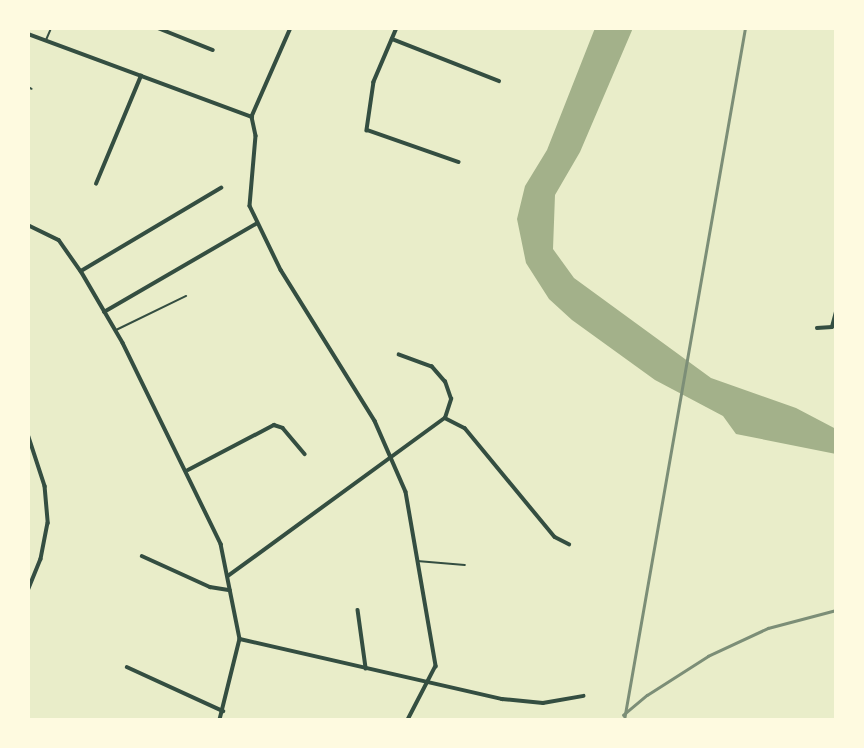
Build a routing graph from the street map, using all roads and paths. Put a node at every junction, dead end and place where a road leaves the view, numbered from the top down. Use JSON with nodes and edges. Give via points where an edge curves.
{"nodes":[{"id":1,"x":51,"y":28,"type":"edge"},
{"id":2,"x":158,"y":28,"type":"edge"},
{"id":3,"x":291,"y":28,"type":"edge"},
{"id":4,"x":397,"y":28,"type":"edge"},
{"id":5,"x":28,"y":34,"type":"edge"},
{"id":6,"x":392,"y":39,"type":"junction"},
{"id":7,"x":46,"y":41,"type":"junction"},
{"id":8,"x":213,"y":50,"type":"dead end"},
{"id":9,"x":141,"y":76,"type":"junction"},
{"id":10,"x":499,"y":81,"type":"dead end"},
{"id":11,"x":28,"y":87,"type":"edge"},
{"id":12,"x":32,"y":89,"type":"dead end"},
{"id":13,"x":252,"y":117,"type":"junction"},
{"id":14,"x":459,"y":162,"type":"dead end"},
{"id":15,"x":96,"y":184,"type":"dead end"},
{"id":16,"x":221,"y":188,"type":"dead end"},
{"id":17,"x":256,"y":224,"type":"junction"},
{"id":18,"x":28,"y":225,"type":"edge"},
{"id":19,"x":81,"y":271,"type":"junction"},
{"id":20,"x":186,"y":296,"type":"dead end"},
{"id":21,"x":104,"y":312,"type":"junction"},
{"id":22,"x":836,"y":312,"type":"edge"},
{"id":23,"x":817,"y":328,"type":"dead end"},
{"id":24,"x":115,"y":331,"type":"junction"},
{"id":25,"x":399,"y":355,"type":"dead end"},
{"id":26,"x":445,"y":418,"type":"junction"},
{"id":27,"x":28,"y":434,"type":"edge"},
{"id":28,"x":305,"y":454,"type":"dead end"},
{"id":29,"x":391,"y":457,"type":"junction"},
{"id":30,"x":188,"y":470,"type":"junction"},
{"id":31,"x":569,"y":544,"type":"dead end"},
{"id":32,"x":142,"y":556,"type":"dead end"},
{"id":33,"x":416,"y":561,"type":"junction"},
{"id":34,"x":465,"y":565,"type":"dead end"},
{"id":35,"x":228,"y":576,"type":"junction"},
{"id":36,"x":230,"y":590,"type":"junction"},
{"id":37,"x":28,"y":592,"type":"edge"},
{"id":38,"x":358,"y":610,"type":"dead end"},
{"id":39,"x":240,"y":639,"type":"junction"},
{"id":40,"x":127,"y":667,"type":"dead end"},
{"id":41,"x":366,"y":668,"type":"junction"},
{"id":42,"x":431,"y":680,"type":"junction"},
{"id":43,"x":583,"y":696,"type":"dead end"},
{"id":44,"x":223,"y":711,"type":"junction"},
{"id":45,"x":220,"y":720,"type":"edge"},
{"id":46,"x":408,"y":720,"type":"edge"}],
"edges":[{"from":1,"to":7,"type":"lane"},
{"from":2,"to":8,"type":"street"},
{"from":3,"to":13,"type":"street"},
{"from":4,"to":6,"type":"street"},
{"from":5,"to":7,"type":"street"},
{"from":6,"to":10,"type":"street"},
{"from":6,"to":14,"type":"street","via":[[369,99],[367,130]]},
{"from":7,"to":9,"type":"street"},
{"from":9,"to":13,"type":"street"},
{"from":9,"to":15,"type":"street"},
{"from":11,"to":12,"type":"lane"},
{"from":13,"to":17,"type":"street","via":[[256,136],[250,196]]},
{"from":16,"to":19,"type":"street"},
{"from":17,"to":21,"type":"street"},
{"from":17,"to":29,"type":"street","via":[[375,421]]},
{"from":18,"to":19,"type":"street","via":[[59,240]]},
{"from":19,"to":21,"type":"street"},
{"from":20,"to":24,"type":"lane"},
{"from":21,"to":24,"type":"street"},
{"from":22,"to":23,"type":"street","via":[[832,327]]},
{"from":24,"to":30,"type":"street"},
{"from":25,"to":26,"type":"street","via":[[432,367],[445,382],[451,399]]},
{"from":26,"to":29,"type":"street"},
{"from":26,"to":31,"type":"street","via":[[466,428],[555,537]]},
{"from":27,"to":37,"type":"street","via":[[45,486],[48,523]]},
{"from":28,"to":30,"type":"street","via":[[283,428],[274,425]]},
{"from":29,"to":33,"type":"street","via":[[406,492]]},
{"from":29,"to":35,"type":"street"},
{"from":30,"to":35,"type":"street","via":[[221,544]]},
{"from":32,"to":36,"type":"street","via":[[210,587]]},
{"from":33,"to":34,"type":"lane"},
{"from":33,"to":42,"type":"street","via":[[436,659]]},
{"from":35,"to":36,"type":"street"},
{"from":36,"to":39,"type":"street"},
{"from":38,"to":41,"type":"street"},
{"from":39,"to":41,"type":"street"},
{"from":39,"to":44,"type":"street"},
{"from":40,"to":44,"type":"street"},
{"from":41,"to":42,"type":"street"},
{"from":42,"to":43,"type":"street","via":[[521,702]]},
{"from":42,"to":46,"type":"street"},
{"from":44,"to":45,"type":"street"}]}
